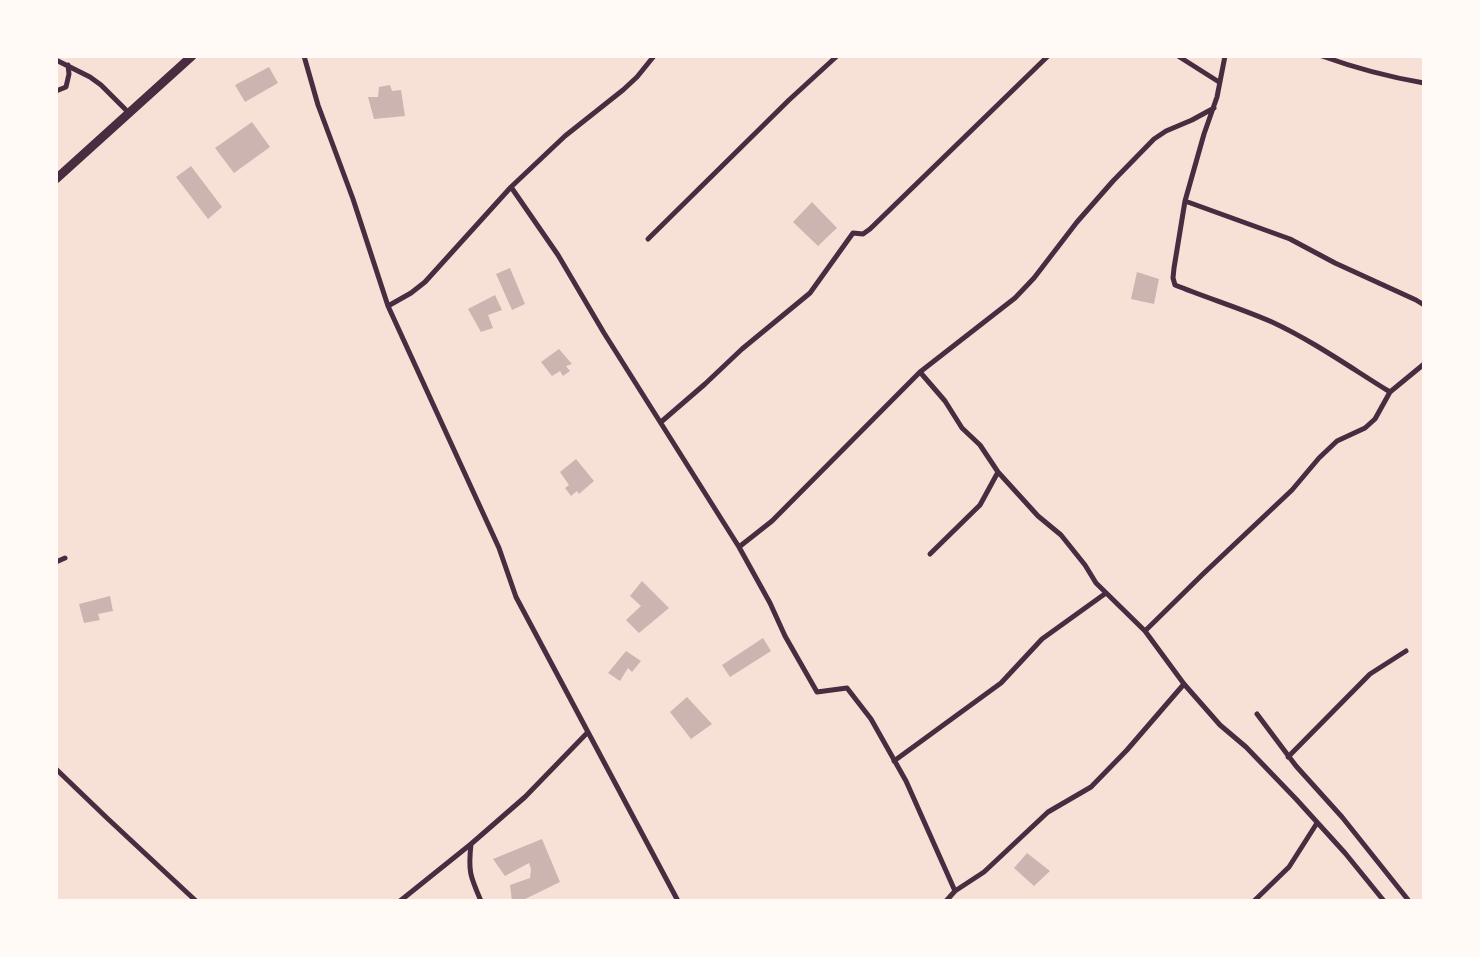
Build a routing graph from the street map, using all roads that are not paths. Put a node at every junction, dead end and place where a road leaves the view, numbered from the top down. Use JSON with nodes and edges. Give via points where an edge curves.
{"nodes":[{"id":1,"x":192,"y":56,"type":"edge"},
{"id":2,"x":304,"y":56,"type":"edge"},
{"id":3,"x":654,"y":56,"type":"edge"},
{"id":4,"x":837,"y":56,"type":"edge"},
{"id":5,"x":1048,"y":56,"type":"edge"},
{"id":6,"x":1178,"y":56,"type":"edge"},
{"id":7,"x":1225,"y":56,"type":"edge"},
{"id":8,"x":1322,"y":56,"type":"edge"},
{"id":9,"x":56,"y":60,"type":"edge"},
{"id":10,"x":68,"y":66,"type":"junction"},
{"id":11,"x":1219,"y":82,"type":"junction"},
{"id":12,"x":1424,"y":83,"type":"edge"},
{"id":13,"x":56,"y":91,"type":"edge"},
{"id":14,"x":1214,"y":108,"type":"junction"},
{"id":15,"x":129,"y":113,"type":"junction"},
{"id":16,"x":56,"y":179,"type":"edge"},
{"id":17,"x":511,"y":186,"type":"junction"},
{"id":18,"x":1185,"y":201,"type":"junction"},
{"id":19,"x":648,"y":239,"type":"dead end"},
{"id":20,"x":1424,"y":305,"type":"edge"},
{"id":21,"x":388,"y":306,"type":"junction"},
{"id":22,"x":1424,"y":364,"type":"edge"},
{"id":23,"x":920,"y":372,"type":"junction"},
{"id":24,"x":1390,"y":392,"type":"junction"},
{"id":25,"x":661,"y":422,"type":"junction"},
{"id":26,"x":998,"y":472,"type":"junction"},
{"id":27,"x":740,"y":547,"type":"junction"},
{"id":28,"x":930,"y":554,"type":"dead end"},
{"id":29,"x":65,"y":558,"type":"dead end"},
{"id":30,"x":56,"y":562,"type":"edge"},
{"id":31,"x":1106,"y":593,"type":"junction"},
{"id":32,"x":1145,"y":631,"type":"junction"},
{"id":33,"x":1406,"y":651,"type":"dead end"},
{"id":34,"x":1184,"y":684,"type":"junction"},
{"id":35,"x":1257,"y":714,"type":"dead end"},
{"id":36,"x":588,"y":732,"type":"junction"},
{"id":37,"x":1288,"y":757,"type":"junction"},
{"id":38,"x":894,"y":761,"type":"junction"},
{"id":39,"x":56,"y":769,"type":"edge"},
{"id":40,"x":1317,"y":823,"type":"junction"},
{"id":41,"x":471,"y":844,"type":"junction"},
{"id":42,"x":955,"y":891,"type":"junction"},
{"id":43,"x":196,"y":901,"type":"edge"},
{"id":44,"x":400,"y":901,"type":"edge"},
{"id":45,"x":481,"y":901,"type":"edge"},
{"id":46,"x":678,"y":901,"type":"edge"},
{"id":47,"x":946,"y":901,"type":"edge"},
{"id":48,"x":1254,"y":901,"type":"edge"},
{"id":49,"x":1384,"y":901,"type":"edge"},
{"id":50,"x":1409,"y":901,"type":"edge"}],
"edges":[{"from":1,"to":15,"type":"main road"},
{"from":2,"to":21,"type":"street"},
{"from":3,"to":17,"type":"street","via":[[623,90],[565,136]]},
{"from":4,"to":19,"type":"street"},
{"from":5,"to":25,"type":"street","via":[[870,229],[863,234],[853,233],[810,293]]},
{"from":6,"to":11,"type":"street"},
{"from":7,"to":11,"type":"street"},
{"from":8,"to":12,"type":"street","via":[[1354,68]]},
{"from":9,"to":10,"type":"street"},
{"from":10,"to":13,"type":"street","via":[[66,87]]},
{"from":10,"to":15,"type":"street","via":[[101,85]]},
{"from":11,"to":14,"type":"street"},
{"from":14,"to":18,"type":"street"},
{"from":14,"to":23,"type":"street","via":[[1154,139],[1077,222],[1015,298]]},
{"from":15,"to":16,"type":"main road"},
{"from":17,"to":21,"type":"street","via":[[425,282]]},
{"from":17,"to":25,"type":"street","via":[[558,255]]},
{"from":18,"to":20,"type":"street","via":[[1290,239]]},
{"from":18,"to":24,"type":"street","via":[[1174,268],[1175,285],[1273,323],[1314,344]]},
{"from":21,"to":36,"type":"street","via":[[499,548],[516,597]]},
{"from":22,"to":24,"type":"street"},
{"from":23,"to":26,"type":"street"},
{"from":23,"to":27,"type":"street","via":[[772,521]]},
{"from":24,"to":32,"type":"street","via":[[1375,419],[1365,428],[1337,441],[1325,452],[1292,490]]},
{"from":25,"to":27,"type":"street"},
{"from":26,"to":28,"type":"street","via":[[980,505]]},
{"from":26,"to":31,"type":"street","via":[[1038,516],[1061,535]]},
{"from":27,"to":38,"type":"street","via":[[817,692],[847,688],[871,719]]},
{"from":29,"to":30,"type":"street"},
{"from":31,"to":32,"type":"street"},
{"from":31,"to":38,"type":"street","via":[[1042,639],[1001,683]]},
{"from":32,"to":34,"type":"street"},
{"from":33,"to":37,"type":"street","via":[[1370,674]]},
{"from":34,"to":40,"type":"street"},
{"from":34,"to":42,"type":"street","via":[[1091,787],[1048,812],[984,872]]},
{"from":35,"to":37,"type":"street"},
{"from":36,"to":41,"type":"street","via":[[525,797]]},
{"from":36,"to":46,"type":"street"},
{"from":37,"to":50,"type":"street","via":[[1342,817]]},
{"from":38,"to":42,"type":"street"},
{"from":39,"to":43,"type":"street"},
{"from":40,"to":48,"type":"street","via":[[1289,867]]},
{"from":40,"to":49,"type":"street"},
{"from":41,"to":44,"type":"street"},
{"from":41,"to":45,"type":"street","via":[[469,867]]},
{"from":42,"to":47,"type":"street"}]}
